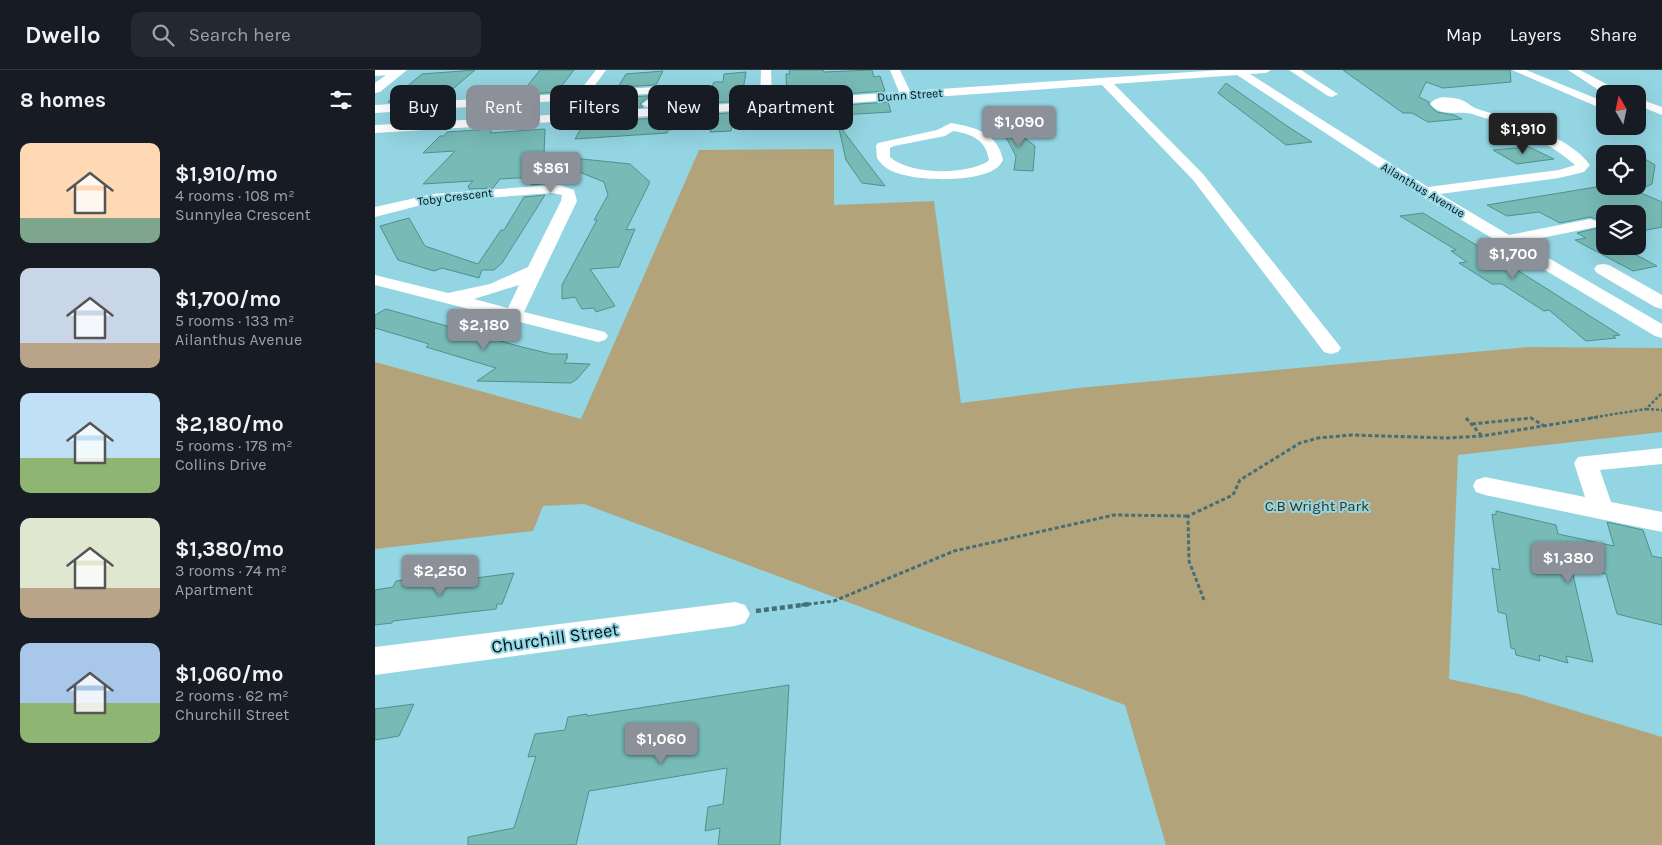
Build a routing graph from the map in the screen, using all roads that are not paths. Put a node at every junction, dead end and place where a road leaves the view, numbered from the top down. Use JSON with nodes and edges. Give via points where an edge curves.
{"nodes":[{"id":1,"x":601,"y":70,"type":"edge"},
{"id":2,"x":766,"y":70,"type":"edge"},
{"id":3,"x":895,"y":70,"type":"edge"},
{"id":4,"x":1061,"y":70,"type":"edge"},
{"id":5,"x":1266,"y":70,"type":"edge"},
{"id":6,"x":1294,"y":70,"type":"edge"},
{"id":7,"x":1517,"y":70,"type":"edge"},
{"id":8,"x":1573,"y":70,"type":"edge"},
{"id":9,"x":400,"y":71,"type":"edge"},
{"id":10,"x":375,"y":72,"type":"edge"},
{"id":11,"x":1239,"y":72,"type":"junction"},
{"id":12,"x":1105,"y":81,"type":"junction"},
{"id":13,"x":592,"y":82,"type":"junction"},
{"id":14,"x":1073,"y":83,"type":"junction"},
{"id":15,"x":572,"y":85,"type":"edge"},
{"id":16,"x":590,"y":85,"type":"edge"},
{"id":17,"x":766,"y":85,"type":"edge"},
{"id":18,"x":1598,"y":85,"type":"edge"},
{"id":19,"x":375,"y":89,"type":"edge"},
{"id":20,"x":638,"y":91,"type":"edge"},
{"id":21,"x":375,"y":93,"type":"edge"},
{"id":22,"x":1332,"y":94,"type":"dead end"},
{"id":23,"x":906,"y":95,"type":"junction"},
{"id":24,"x":853,"y":99,"type":"edge"},
{"id":25,"x":375,"y":101,"type":"edge"},
{"id":26,"x":1596,"y":102,"type":"edge"},
{"id":27,"x":466,"y":103,"type":"edge"},
{"id":28,"x":638,"y":104,"type":"edge"},
{"id":29,"x":1646,"y":105,"type":"edge"},
{"id":30,"x":729,"y":106,"type":"edge"},
{"id":31,"x":642,"y":108,"type":"junction"},
{"id":32,"x":375,"y":109,"type":"edge"},
{"id":33,"x":638,"y":109,"type":"edge"},
{"id":34,"x":1467,"y":109,"type":"dead end"},
{"id":35,"x":1662,"y":111,"type":"edge"},
{"id":36,"x":466,"y":120,"type":"edge"},
{"id":37,"x":950,"y":123,"type":"joint"},
{"id":38,"x":380,"y":129,"type":"edge"},
{"id":39,"x":375,"y":137,"type":"edge"},
{"id":40,"x":1425,"y":192,"type":"junction"},
{"id":41,"x":375,"y":212,"type":"edge"},
{"id":42,"x":1590,"y":224,"type":"dead end"},
{"id":43,"x":1506,"y":240,"type":"junction"},
{"id":44,"x":1603,"y":268,"type":"dead end"},
{"id":45,"x":536,"y":270,"type":"junction"},
{"id":46,"x":375,"y":280,"type":"edge"},
{"id":47,"x":1662,"y":285,"type":"edge"},
{"id":48,"x":1638,"y":289,"type":"junction"},
{"id":49,"x":1600,"y":296,"type":"junction"},
{"id":50,"x":442,"y":298,"type":"junction"},
{"id":51,"x":1662,"y":303,"type":"edge"},
{"id":52,"x":513,"y":316,"type":"junction"},
{"id":53,"x":1662,"y":332,"type":"edge"},
{"id":54,"x":598,"y":336,"type":"dead end"},
{"id":55,"x":1331,"y":348,"type":"dead end"},
{"id":56,"x":1662,"y":456,"type":"edge"},
{"id":57,"x":1485,"y":486,"type":"dead end"},
{"id":58,"x":1601,"y":509,"type":"junction"},
{"id":59,"x":1662,"y":522,"type":"edge"},
{"id":60,"x":735,"y":614,"type":"road end"},
{"id":61,"x":375,"y":662,"type":"edge"}],
"edges":[{"from":1,"to":13,"type":"street"},
{"from":2,"to":17,"type":"street"},
{"from":3,"to":23,"type":"street"},
{"from":4,"to":14,"type":"street"},
{"from":5,"to":11,"type":"street","name":"Dunn Street"},
{"from":6,"to":22,"type":"street"},
{"from":7,"to":26,"type":"street"},
{"from":8,"to":18,"type":"street"},
{"from":9,"to":10,"type":"street"},
{"from":9,"to":19,"type":"main road"},
{"from":11,"to":12,"type":"street","name":"Dunn Street"},
{"from":11,"to":40,"type":"street","name":"Ailanthus Avenue"},
{"from":12,"to":14,"type":"street","name":"Dunn Street"},
{"from":12,"to":55,"type":"street","via":[[1198,177]]},
{"from":13,"to":15,"type":"street"},
{"from":13,"to":16,"type":"street"},
{"from":14,"to":23,"type":"street","name":"Dunn Street","via":[[941,97]]},
{"from":20,"to":31,"type":"street","via":[[677,89],[669,103]]},
{"from":21,"to":25,"type":"street","via":[[386,93]]},
{"from":23,"to":24,"type":"street","name":"Dunn Street"},
{"from":27,"to":32,"type":"street"},
{"from":28,"to":31,"type":"street"},
{"from":29,"to":35,"type":"street"},
{"from":30,"to":31,"type":"street","name":"Dunn Street"},
{"from":31,"to":33,"type":"street","name":"Dunn Street"},
{"from":34,"to":40,"type":"street","via":[[1526,129],[1571,153],[1583,165],[1559,174]]},
{"from":36,"to":38,"type":"street","name":"Dunn Street"},
{"from":37,"to":37,"type":"street","via":[[941,133],[883,146],[881,150],[885,160],[897,169],[933,174],[991,166],[996,160],[991,142],[982,135]]},
{"from":38,"to":39,"type":"street"},
{"from":40,"to":43,"type":"street","name":"Ailanthus Avenue"},
{"from":41,"to":45,"type":"street","name":"Toby Crescent","via":[[433,198],[560,189],[569,193],[569,201]]},
{"from":42,"to":43,"type":"street"},
{"from":43,"to":49,"type":"street","name":"Ailanthus Avenue"},
{"from":44,"to":48,"type":"street"},
{"from":45,"to":50,"type":"street","via":[[497,289]]},
{"from":45,"to":52,"type":"street","name":"Toby Crescent"},
{"from":46,"to":50,"type":"street"},
{"from":47,"to":48,"type":"street"},
{"from":48,"to":49,"type":"street"},
{"from":48,"to":51,"type":"street"},
{"from":49,"to":53,"type":"street","name":"Ailanthus Avenue"},
{"from":50,"to":52,"type":"street"},
{"from":52,"to":54,"type":"street"},
{"from":56,"to":58,"type":"street","via":[[1586,463]]},
{"from":57,"to":58,"type":"street"},
{"from":58,"to":59,"type":"street"},
{"from":60,"to":61,"type":"street","name":"Churchill Street"}]}
